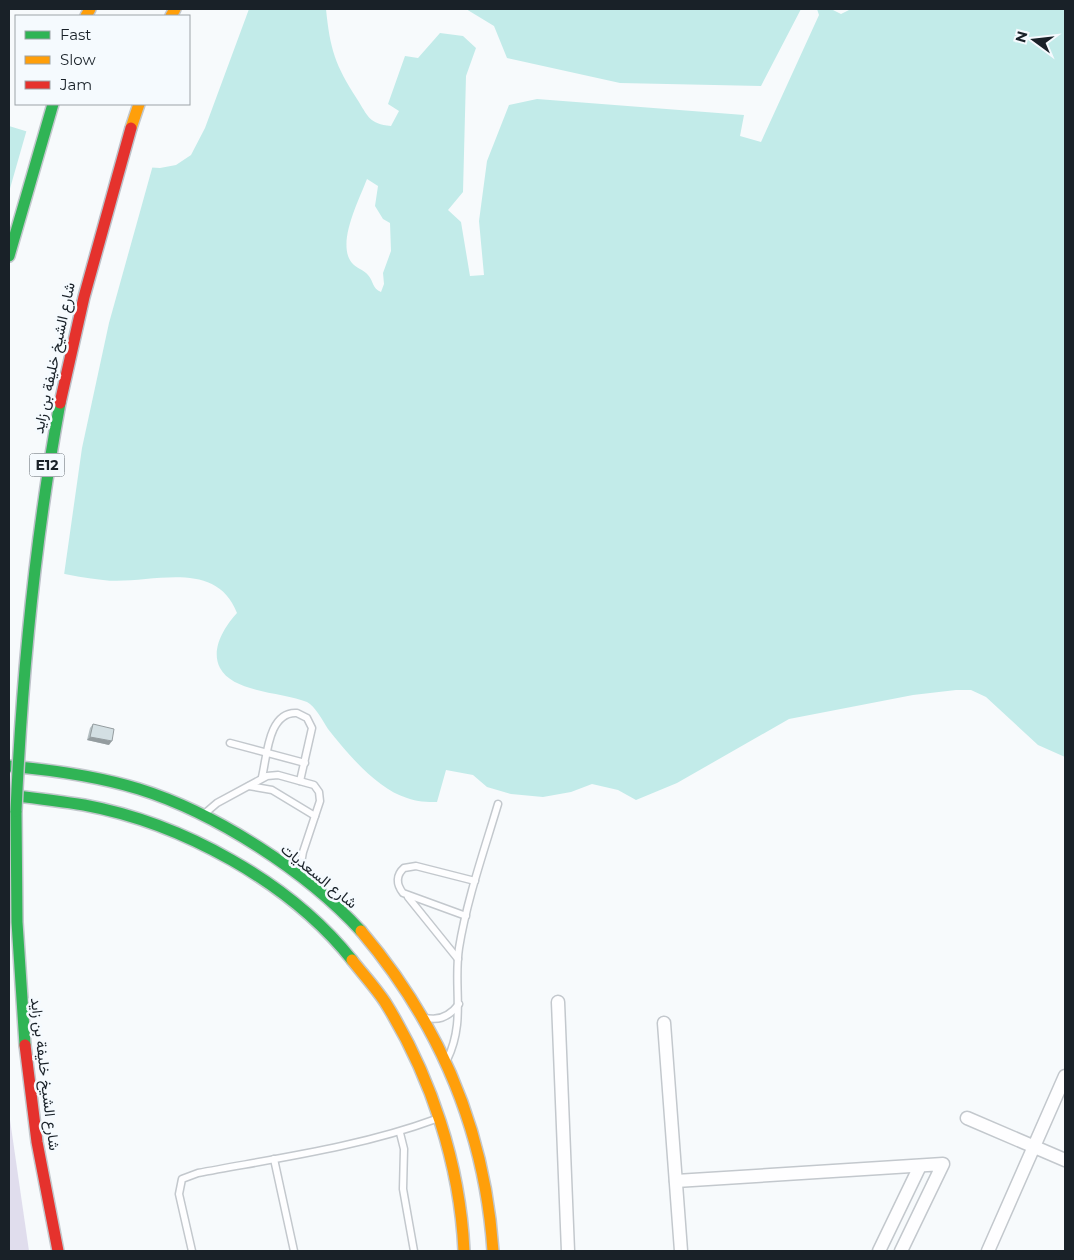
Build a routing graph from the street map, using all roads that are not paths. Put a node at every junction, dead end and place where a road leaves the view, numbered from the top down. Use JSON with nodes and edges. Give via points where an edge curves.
{"nodes":[{"id":1,"x":139,"y":105,"type":"edge"},
{"id":2,"x":53,"y":106,"type":"edge"},
{"id":3,"x":9,"y":256,"type":"edge"},
{"id":4,"x":230,"y":743,"type":"dead end"},
{"id":5,"x":268,"y":753,"type":"junction"},
{"id":6,"x":305,"y":763,"type":"junction"},
{"id":7,"x":9,"y":766,"type":"edge"},
{"id":8,"x":262,"y":778,"type":"junction"},
{"id":9,"x":300,"y":781,"type":"junction"},
{"id":10,"x":249,"y":786,"type":"junction"},
{"id":11,"x":9,"y":795,"type":"edge"},
{"id":12,"x":498,"y":804,"type":"dead end"},
{"id":13,"x":203,"y":815,"type":"junction"},
{"id":14,"x":315,"y":816,"type":"junction"},
{"id":15,"x":298,"y":875,"type":"junction"},
{"id":16,"x":476,"y":880,"type":"junction"},
{"id":17,"x":408,"y":896,"type":"junction"},
{"id":18,"x":466,"y":916,"type":"junction"},
{"id":19,"x":458,"y":959,"type":"junction"},
{"id":20,"x":558,"y":1002,"type":"dead end"},
{"id":21,"x":459,"y":1004,"type":"junction"},
{"id":22,"x":422,"y":1016,"type":"junction"},
{"id":23,"x":664,"y":1023,"type":"dead end"},
{"id":24,"x":446,"y":1061,"type":"junction"},
{"id":25,"x":1065,"y":1076,"type":"edge"},
{"id":26,"x":440,"y":1118,"type":"junction"},
{"id":27,"x":967,"y":1118,"type":"dead end"},
{"id":28,"x":400,"y":1132,"type":"junction"},
{"id":29,"x":1034,"y":1146,"type":"junction"},
{"id":30,"x":274,"y":1159,"type":"junction"},
{"id":31,"x":1065,"y":1160,"type":"edge"},
{"id":32,"x":920,"y":1166,"type":"junction"},
{"id":33,"x":676,"y":1181,"type":"junction"},
{"id":34,"x":52,"y":1225,"type":"junction"},
{"id":35,"x":68,"y":1243,"type":"dead end"},
{"id":36,"x":58,"y":1251,"type":"edge"},
{"id":37,"x":192,"y":1251,"type":"edge"},
{"id":38,"x":294,"y":1251,"type":"edge"},
{"id":39,"x":414,"y":1251,"type":"edge"},
{"id":40,"x":464,"y":1251,"type":"edge"},
{"id":41,"x":492,"y":1251,"type":"edge"},
{"id":42,"x":568,"y":1251,"type":"edge"},
{"id":43,"x":681,"y":1251,"type":"edge"},
{"id":44,"x":878,"y":1251,"type":"edge"},
{"id":45,"x":901,"y":1251,"type":"edge"},
{"id":46,"x":988,"y":1251,"type":"edge"}],
"edges":[{"from":1,"to":34,"type":"main road","name":"شارع الشيخ خليفة بن زايد","number":"E12","bridge":true,"via":[[83,295],[47,465],[25,638],[16,811],[16,922],[23,1034]]},
{"from":2,"to":3,"type":"main road"},
{"from":4,"to":5,"type":"lane"},
{"from":5,"to":6,"type":"lane"},
{"from":5,"to":6,"type":"lane","via":[[278,720],[286,714],[297,713],[307,718],[312,728]]},
{"from":5,"to":8,"type":"lane"},
{"from":6,"to":9,"type":"lane"},
{"from":7,"to":13,"type":"main road","name":"شارع السعديات","via":[[123,784]]},
{"from":8,"to":9,"type":"lane","via":[[278,775]]},
{"from":8,"to":10,"type":"lane"},
{"from":9,"to":14,"type":"lane","via":[[312,784],[319,792]]},
{"from":10,"to":13,"type":"lane","via":[[217,803]]},
{"from":10,"to":14,"type":"lane","via":[[272,790]]},
{"from":11,"to":26,"type":"main road","via":[[47,797],[89,805],[159,826],[221,852],[281,891],[333,938],[380,995],[421,1067]]},
{"from":12,"to":16,"type":"lane"},
{"from":13,"to":15,"type":"main road","name":"شارع السعديات"},
{"from":14,"to":15,"type":"lane","via":[[302,852]]},
{"from":15,"to":22,"type":"main road","name":"شارع السعديات","via":[[351,920]]},
{"from":16,"to":17,"type":"lane","via":[[410,866],[400,871],[397,882],[402,893]]},
{"from":16,"to":18,"type":"lane"},
{"from":17,"to":18,"type":"lane"},
{"from":17,"to":19,"type":"lane"},
{"from":18,"to":19,"type":"lane"},
{"from":19,"to":21,"type":"lane"},
{"from":20,"to":42,"type":"street"},
{"from":21,"to":22,"type":"lane","via":[[449,1015],[441,1018]]},
{"from":21,"to":24,"type":"lane","via":[[457,1032]]},
{"from":22,"to":24,"type":"main road","name":"شارع السعديات"},
{"from":23,"to":33,"type":"street"},
{"from":24,"to":41,"type":"main road","name":"شارع السعديات","via":[[460,1091],[484,1173]]},
{"from":25,"to":29,"type":"street"},
{"from":26,"to":28,"type":"lane"},
{"from":26,"to":40,"type":"main road","via":[[456,1180]]},
{"from":27,"to":29,"type":"street"},
{"from":28,"to":30,"type":"lane"},
{"from":28,"to":39,"type":"lane","via":[[404,1149],[403,1189]]},
{"from":29,"to":31,"type":"street"},
{"from":29,"to":46,"type":"street"},
{"from":30,"to":37,"type":"lane","via":[[182,1179],[179,1194]]},
{"from":30,"to":38,"type":"lane"},
{"from":32,"to":33,"type":"street"},
{"from":32,"to":44,"type":"street"},
{"from":32,"to":45,"type":"street","via":[[943,1164]]},
{"from":33,"to":43,"type":"street"},
{"from":34,"to":35,"type":"main road"},
{"from":34,"to":36,"type":"main road","name":"شارع الشيخ خليفة بن زايد","number":"E12"}]}
